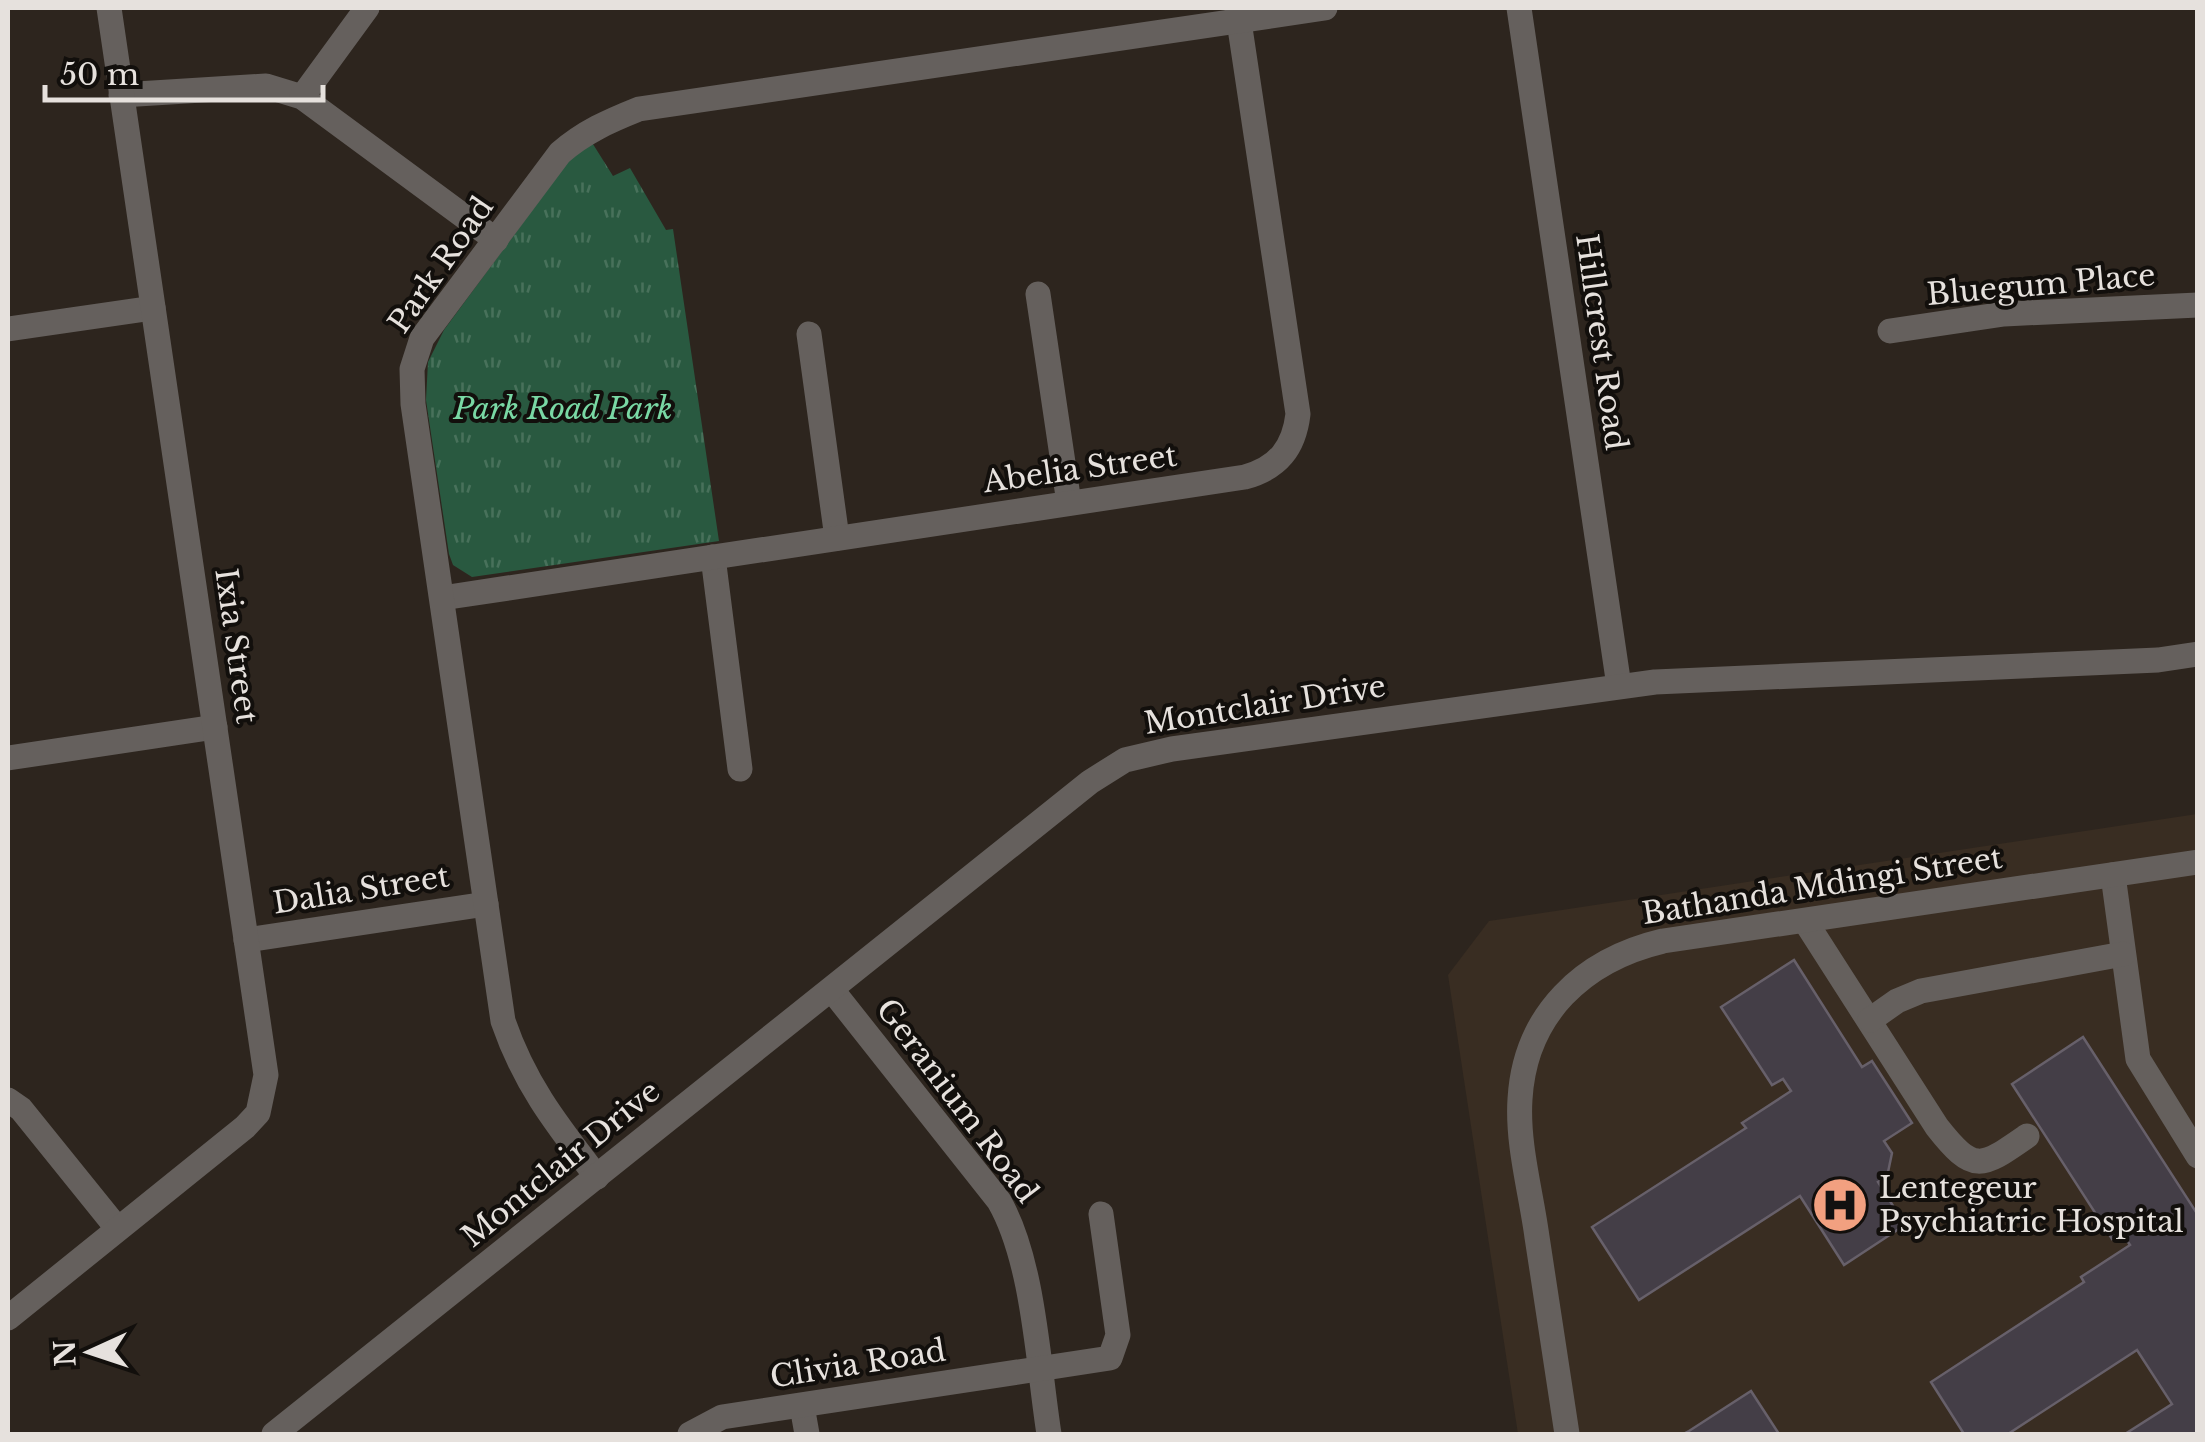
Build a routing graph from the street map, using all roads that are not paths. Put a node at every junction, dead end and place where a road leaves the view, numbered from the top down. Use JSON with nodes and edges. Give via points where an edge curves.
{"nodes":[{"id":1,"x":109,"y":8,"type":"edge"},
{"id":2,"x":367,"y":8,"type":"edge"},
{"id":3,"x":1325,"y":8,"type":"edge"},
{"id":4,"x":1519,"y":8,"type":"edge"},
{"id":5,"x":1238,"y":14,"type":"edge"},
{"id":6,"x":122,"y":95,"type":"junction"},
{"id":7,"x":302,"y":97,"type":"junction"},
{"id":8,"x":496,"y":240,"type":"junction"},
{"id":9,"x":1038,"y":294,"type":"dead end"},
{"id":10,"x":2198,"y":306,"type":"edge"},
{"id":11,"x":153,"y":308,"type":"junction"},
{"id":12,"x":8,"y":330,"type":"edge"},
{"id":13,"x":1890,"y":331,"type":"dead end"},
{"id":14,"x":808,"y":334,"type":"dead end"},
{"id":15,"x":1069,"y":504,"type":"junction"},
{"id":16,"x":837,"y":538,"type":"junction"},
{"id":17,"x":713,"y":556,"type":"junction"},
{"id":18,"x":442,"y":598,"type":"junction"},
{"id":19,"x":2198,"y":654,"type":"edge"},
{"id":20,"x":1619,"y":686,"type":"junction"},
{"id":21,"x":214,"y":727,"type":"junction"},
{"id":22,"x":8,"y":758,"type":"edge"},
{"id":23,"x":740,"y":769,"type":"dead end"},
{"id":24,"x":2198,"y":862,"type":"edge"},
{"id":25,"x":2112,"y":874,"type":"junction"},
{"id":26,"x":486,"y":904,"type":"junction"},
{"id":27,"x":1804,"y":920,"type":"junction"},
{"id":28,"x":246,"y":940,"type":"junction"},
{"id":29,"x":2123,"y":954,"type":"junction"},
{"id":30,"x":832,"y":990,"type":"junction"},
{"id":31,"x":1870,"y":1020,"type":"junction"},
{"id":32,"x":8,"y":1100,"type":"edge"},
{"id":33,"x":2027,"y":1136,"type":"dead end"},
{"id":34,"x":2198,"y":1156,"type":"edge"},
{"id":35,"x":598,"y":1177,"type":"junction"},
{"id":36,"x":1102,"y":1214,"type":"dead end"},
{"id":37,"x":117,"y":1228,"type":"junction"},
{"id":38,"x":8,"y":1318,"type":"edge"},
{"id":39,"x":1039,"y":1370,"type":"junction"},
{"id":40,"x":802,"y":1406,"type":"junction"},
{"id":41,"x":274,"y":1434,"type":"edge"},
{"id":42,"x":690,"y":1434,"type":"edge"},
{"id":43,"x":806,"y":1434,"type":"edge"},
{"id":44,"x":1048,"y":1434,"type":"edge"},
{"id":45,"x":1567,"y":1434,"type":"edge"}],
"edges":[{"from":1,"to":6,"type":"street","name":"Ixia Street"},
{"from":2,"to":7,"type":"street"},
{"from":3,"to":5,"type":"street","name":"Park Road"},
{"from":4,"to":20,"type":"street","name":"Hillcrest Road"},
{"from":5,"to":8,"type":"street","name":"Park Road","via":[[638,110],[601,124],[560,153]]},
{"from":5,"to":15,"type":"street","name":"Abelia Street","via":[[1296,430],[1280,459],[1258,474]]},
{"from":6,"to":7,"type":"street","via":[[266,86]]},
{"from":6,"to":11,"type":"street","name":"Ixia Street"},
{"from":7,"to":8,"type":"street"},
{"from":8,"to":18,"type":"street","name":"Park Road","via":[[422,338],[412,370]]},
{"from":9,"to":15,"type":"street"},
{"from":10,"to":13,"type":"street","name":"Bluegum Place","via":[[2004,314]]},
{"from":11,"to":12,"type":"street"},
{"from":11,"to":21,"type":"street","name":"Ixia Street"},
{"from":14,"to":16,"type":"street"},
{"from":15,"to":16,"type":"street","name":"Abelia Street"},
{"from":16,"to":17,"type":"street","name":"Abelia Street"},
{"from":17,"to":18,"type":"street","name":"Abelia Street"},
{"from":17,"to":23,"type":"street"},
{"from":18,"to":26,"type":"street","name":"Park Road"},
{"from":19,"to":20,"type":"street","name":"Montclair Drive"},
{"from":20,"to":30,"type":"street","name":"Montclair Drive","via":[[1125,760]]},
{"from":21,"to":22,"type":"street"},
{"from":21,"to":28,"type":"street","name":"Ixia Street"},
{"from":24,"to":25,"type":"street","name":"Bathanda Mdingi Street"},
{"from":25,"to":27,"type":"street","name":"Bathanda Mdingi Street"},
{"from":25,"to":29,"type":"street"},
{"from":26,"to":28,"type":"street","name":"Dalia Street"},
{"from":26,"to":35,"type":"street","name":"Park Road","via":[[503,1021],[518,1064]]},
{"from":27,"to":31,"type":"street"},
{"from":27,"to":45,"type":"street","name":"Bathanda Mdingi Street","via":[[1663,941],[1607,960],[1561,996],[1531,1046],[1521,1130]]},
{"from":28,"to":37,"type":"street","name":"Ixia Street","via":[[266,1075],[258,1113]]},
{"from":29,"to":31,"type":"street","via":[[1922,991]]},
{"from":29,"to":34,"type":"street","via":[[2138,1058]]},
{"from":30,"to":35,"type":"street","name":"Montclair Drive"},
{"from":30,"to":39,"type":"street","name":"Geranium Road","via":[[1009,1218],[1022,1255]]},
{"from":31,"to":33,"type":"street","via":[[1958,1153],[1975,1162],[1993,1159]]},
{"from":32,"to":37,"type":"street"},
{"from":35,"to":41,"type":"street","name":"Montclair Drive"},
{"from":36,"to":39,"type":"street","name":"Clivia Road","via":[[1115,1349],[1110,1358]]},
{"from":37,"to":38,"type":"street","name":"Ixia Street"},
{"from":39,"to":40,"type":"street","name":"Clivia Road"},
{"from":39,"to":44,"type":"street","name":"Geranium Road"},
{"from":40,"to":42,"type":"street","name":"Clivia Road","via":[[722,1418]]},
{"from":40,"to":43,"type":"street"}]}
